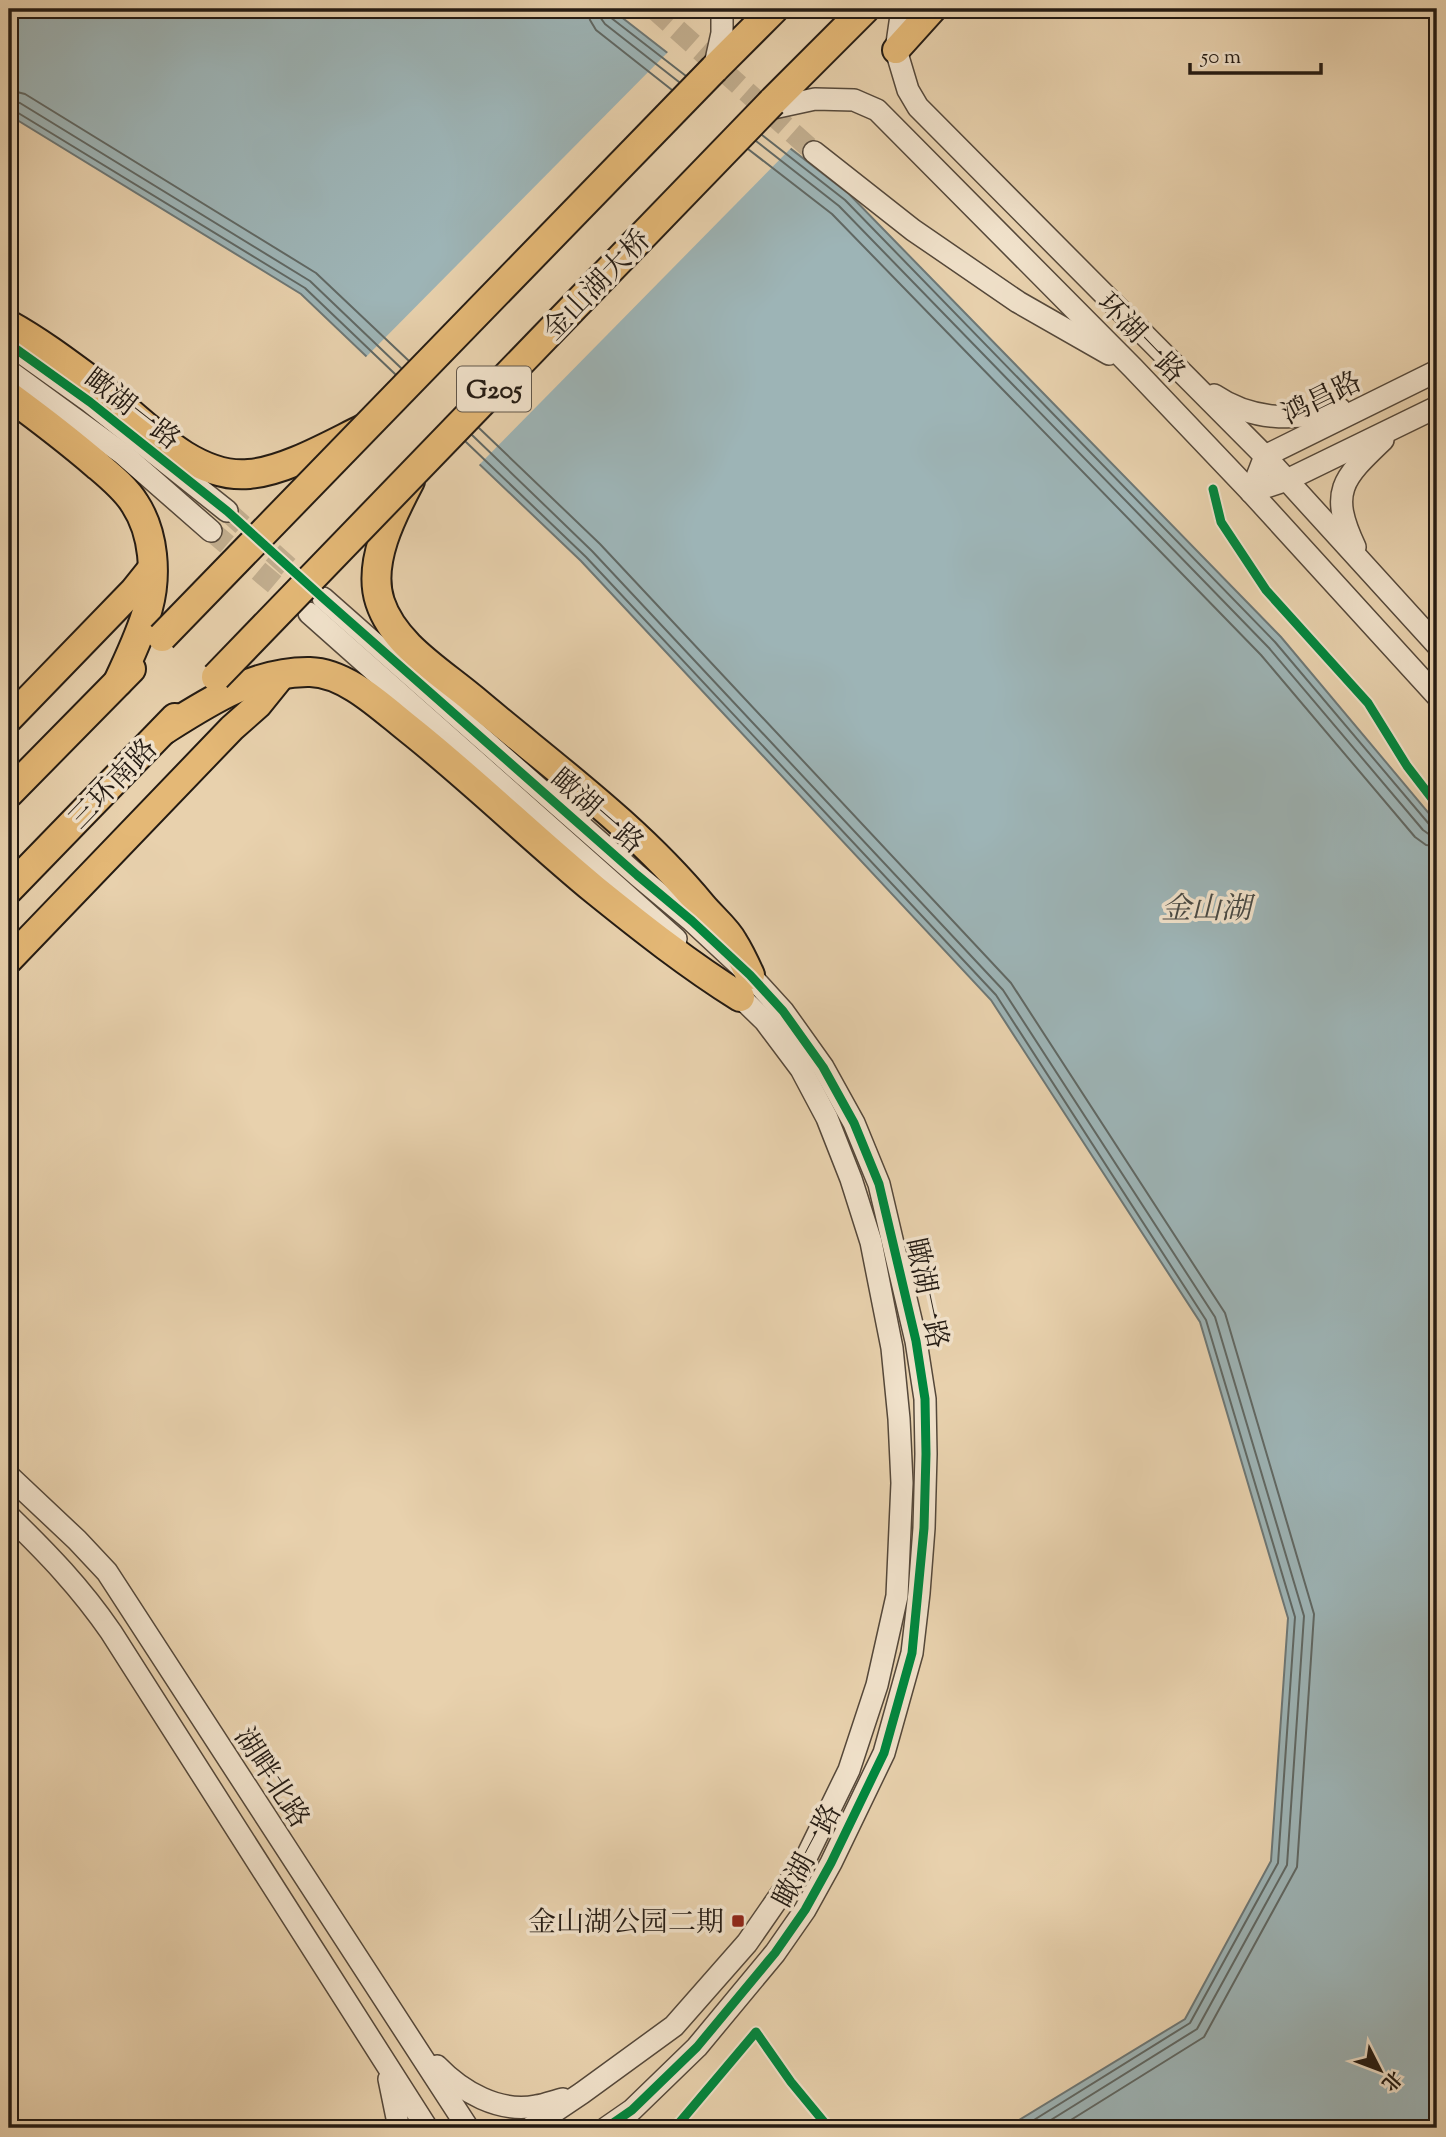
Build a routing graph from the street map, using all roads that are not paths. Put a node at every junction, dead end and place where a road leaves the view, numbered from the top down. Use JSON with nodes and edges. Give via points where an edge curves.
{"nodes":[{"id":1,"x":722,"y":9,"type":"edge"},
{"id":2,"x":774,"y":9,"type":"edge"},
{"id":3,"x":865,"y":9,"type":"edge"},
{"id":4,"x":902,"y":9,"type":"edge"},
{"id":5,"x":933,"y":9,"type":"edge"},
{"id":6,"x":896,"y":50,"type":"junction"},
{"id":7,"x":714,"y":69,"type":"junction"},
{"id":8,"x":768,"y":106,"type":"junction"},
{"id":9,"x":814,"y":152,"type":"tunnel mouth"},
{"id":10,"x":9,"y":325,"type":"edge"},
{"id":11,"x":9,"y":344,"type":"edge"},
{"id":12,"x":1133,"y":368,"type":"junction"},
{"id":13,"x":9,"y":371,"type":"edge"},
{"id":14,"x":1437,"y":371,"type":"edge"},
{"id":15,"x":1185,"y":376,"type":"junction"},
{"id":16,"x":9,"y":396,"type":"edge"},
{"id":17,"x":1383,"y":398,"type":"junction"},
{"id":18,"x":1437,"y":407,"type":"edge"},
{"id":19,"x":1398,"y":426,"type":"junction"},
{"id":20,"x":365,"y":428,"type":"junction"},
{"id":21,"x":1265,"y":456,"type":"junction"},
{"id":22,"x":415,"y":471,"type":"junction"},
{"id":23,"x":1287,"y":480,"type":"junction"},
{"id":24,"x":1251,"y":492,"type":"junction"},
{"id":25,"x":227,"y":510,"type":"tunnel mouth"},
{"id":26,"x":211,"y":531,"type":"tunnel mouth"},
{"id":27,"x":1364,"y":565,"type":"junction"},
{"id":28,"x":153,"y":566,"type":"junction"},
{"id":29,"x":316,"y":605,"type":"tunnel mouth"},
{"id":30,"x":1437,"y":645,"type":"edge"},
{"id":31,"x":283,"y":674,"type":"junction"},
{"id":32,"x":216,"y":677,"type":"joint"},
{"id":33,"x":118,"y":682,"type":"junction"},
{"id":34,"x":1437,"y":696,"type":"edge"},
{"id":35,"x":9,"y":719,"type":"edge"},
{"id":36,"x":164,"y":730,"type":"junction"},
{"id":37,"x":9,"y":793,"type":"edge"},
{"id":38,"x":9,"y":892,"type":"edge"},
{"id":39,"x":9,"y":960,"type":"edge"},
{"id":40,"x":745,"y":986,"type":"junction"},
{"id":41,"x":9,"y":1476,"type":"edge"},
{"id":42,"x":9,"y":1517,"type":"edge"},
{"id":43,"x":412,"y":2042,"type":"junction"},
{"id":44,"x":385,"y":2063,"type":"junction"},
{"id":45,"x":582,"y":2093,"type":"junction"},
{"id":46,"x":397,"y":2128,"type":"edge"},
{"id":47,"x":427,"y":2128,"type":"edge"},
{"id":48,"x":468,"y":2128,"type":"edge"},
{"id":49,"x":530,"y":2128,"type":"edge"},
{"id":50,"x":606,"y":2128,"type":"edge"}],
"edges":[{"from":1,"to":7,"type":"street"},
{"from":2,"to":7,"type":"highway","number":"G205"},
{"from":3,"to":8,"type":"highway","number":"G205"},
{"from":4,"to":6,"type":"street","name":"环湖一路"},
{"from":5,"to":6,"type":"main road"},
{"from":6,"to":15,"type":"street","name":"环湖一路","via":[[918,107]]},
{"from":7,"to":20,"type":"highway","number":"G205","bridge":true},
{"from":8,"to":12,"type":"street","name":"环湖一路","via":[[815,99],[854,100],[877,110]]},
{"from":8,"to":22,"type":"highway","name":"金山湖大桥","number":"G205","bridge":true},
{"from":9,"to":12,"type":"street","via":[[913,230],[1018,302]]},
{"from":10,"to":20,"type":"highway","via":[[93,382],[178,451],[230,474],[251,474],[299,460]]},
{"from":11,"to":25,"type":"street","name":"瞰湖一路"},
{"from":12,"to":24,"type":"street","name":"环湖一路"},
{"from":13,"to":26,"type":"street","name":"瞰湖一路","via":[[122,454]]},
{"from":14,"to":17,"type":"street","name":"鸿昌路"},
{"from":15,"to":17,"type":"street","via":[[1225,402],[1285,418],[1315,416]]},
{"from":15,"to":21,"type":"street","name":"环湖一路"},
{"from":16,"to":28,"type":"highway","via":[[62,434],[135,503],[148,534]]},
{"from":17,"to":21,"type":"street","name":"鸿昌路"},
{"from":18,"to":19,"type":"street"},
{"from":19,"to":23,"type":"street"},
{"from":19,"to":27,"type":"street","via":[[1368,454],[1341,492],[1347,529]]},
{"from":20,"to":33,"type":"highway","number":"G205","bridge":true},
{"from":21,"to":23,"type":"street","name":"环湖一路"},
{"from":21,"to":24,"type":"street","name":"鸿昌路"},
{"from":22,"to":32,"type":"highway","name":"金山湖大桥","number":"G205","bridge":true},
{"from":22,"to":40,"type":"highway","via":[[379,553],[379,600],[391,627],[661,860],[733,940]]},
{"from":23,"to":24,"type":"street"},
{"from":23,"to":27,"type":"street","name":"环湖一路"},
{"from":24,"to":34,"type":"street","name":"环湖一路"},
{"from":27,"to":30,"type":"street","name":"环湖一路"},
{"from":28,"to":33,"type":"highway","via":[[149,606]]},
{"from":28,"to":35,"type":"main road"},
{"from":29,"to":40,"type":"street","name":"瞰湖一路","via":[[692,921]]},
{"from":31,"to":36,"type":"highway","via":[[239,686]]},
{"from":31,"to":39,"type":"main road"},
{"from":31,"to":40,"type":"highway","via":[[312,672],[337,679],[369,697],[594,889],[697,970]]},
{"from":32,"to":36,"type":"highway","name":"三环南路","number":"G205"},
{"from":33,"to":37,"type":"highway","number":"G205"},
{"from":36,"to":38,"type":"highway","name":"三环南路","number":"G205"},
{"from":40,"to":45,"type":"street","name":"瞰湖一路","via":[[821,1106],[871,1242],[892,1348],[899,1419],[902,1483],[897,1596],[877,1685],[849,1770],[806,1858],[747,1943],[674,2026]]},
{"from":40,"to":50,"type":"street","name":"瞰湖一路","via":[[783,1012],[823,1067],[879,1184],[893,1236],[925,1399],[924,1528],[912,1653],[884,1753],[805,1910],[697,2047],[632,2110]]},
{"from":41,"to":43,"type":"street","name":"湖畔北路","via":[[107,1572]]},
{"from":42,"to":44,"type":"street","name":"湖畔北路","via":[[55,1561],[98,1613]]},
{"from":43,"to":45,"type":"street","via":[[444,2074],[485,2100],[536,2106]]},
{"from":43,"to":48,"type":"street","name":"湖畔北路"},
{"from":44,"to":46,"type":"street"},
{"from":44,"to":47,"type":"street","name":"湖畔北路"},
{"from":45,"to":49,"type":"street","name":"瞰湖一路"}]}
